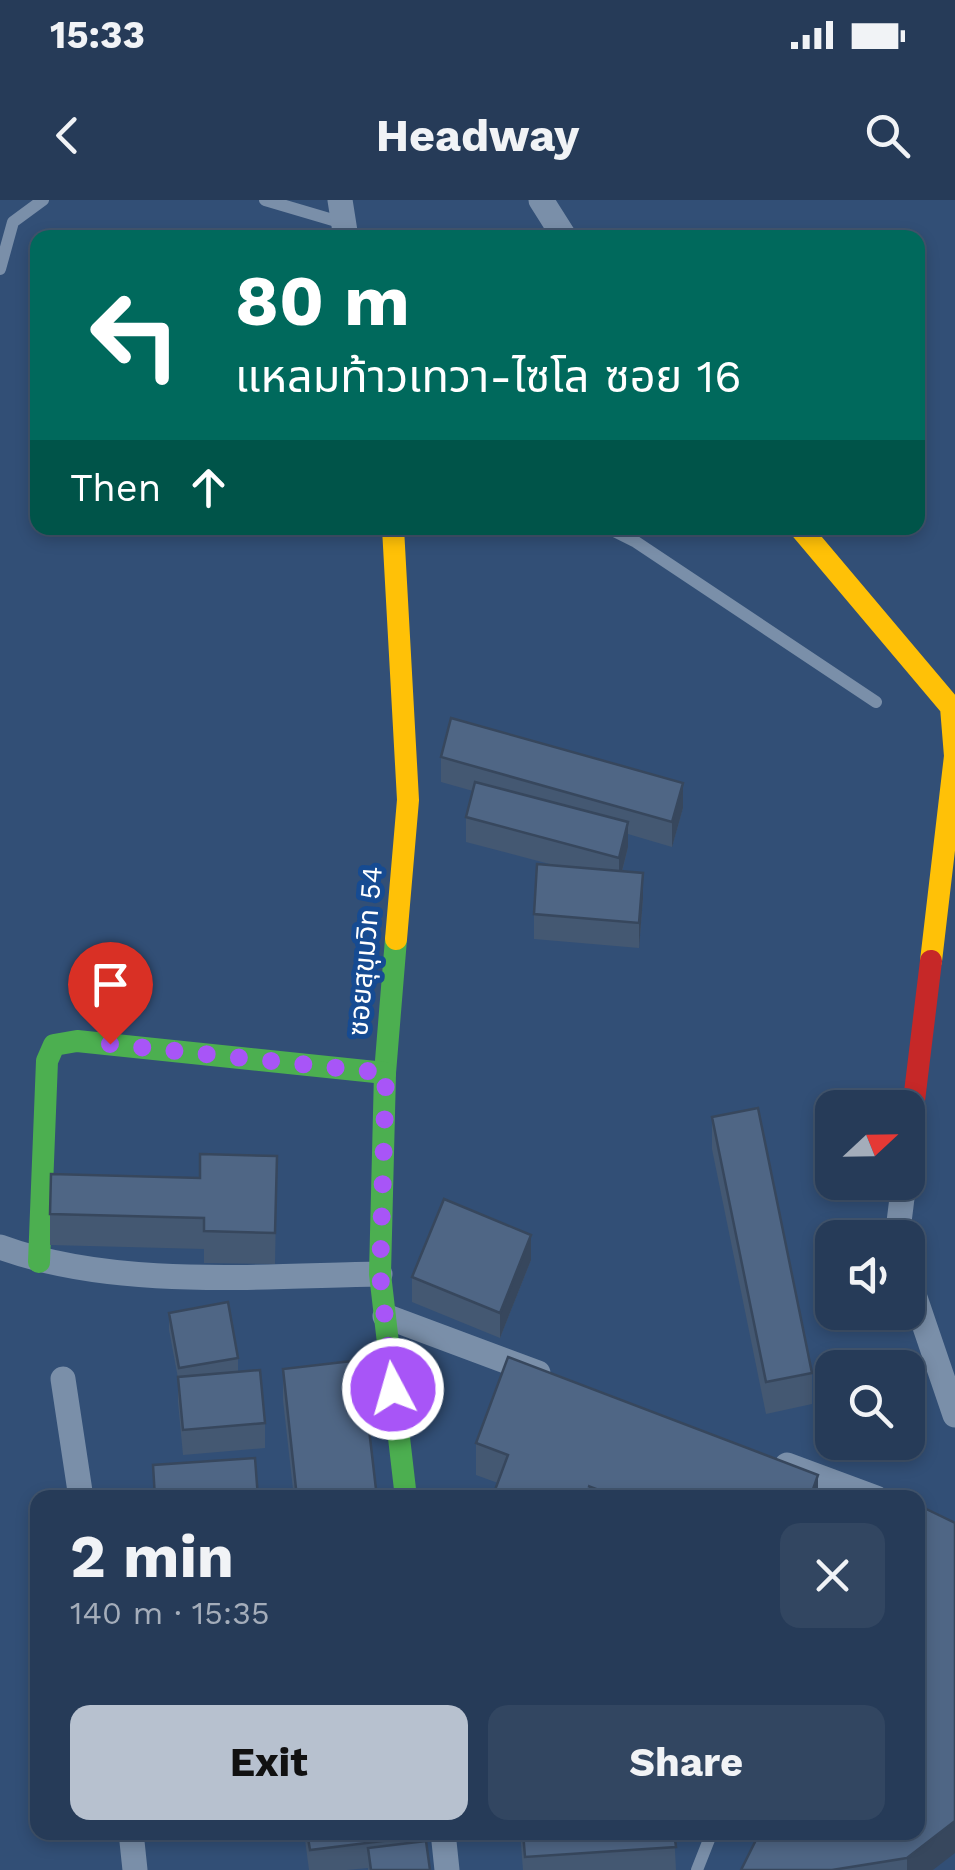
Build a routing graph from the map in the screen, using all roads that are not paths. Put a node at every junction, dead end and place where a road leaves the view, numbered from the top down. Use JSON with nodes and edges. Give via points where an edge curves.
{"nodes":[{"id":1,"x":42,"y":200,"type":"edge"},
{"id":2,"x":265,"y":200,"type":"edge"},
{"id":3,"x":541,"y":200,"type":"edge"},
{"id":4,"x":343,"y":220,"type":"edge"},
{"id":5,"x":560,"y":230,"type":"edge"},
{"id":6,"x":0,"y":269,"type":"edge"},
{"id":7,"x":393,"y":535,"type":"edge"},
{"id":8,"x":622,"y":535,"type":"edge"},
{"id":9,"x":806,"y":535,"type":"edge"},
{"id":10,"x":876,"y":702,"type":"dead end"},
{"id":11,"x":953,"y":708,"type":"edge"},
{"id":12,"x":386,"y":1073,"type":"junction"},
{"id":13,"x":915,"y":1090,"type":"edge"},
{"id":14,"x":0,"y":1247,"type":"edge"},
{"id":15,"x":39,"y":1262,"type":"junction"},
{"id":16,"x":380,"y":1274,"type":"junction"},
{"id":17,"x":385,"y":1316,"type":"junction"},
{"id":18,"x":925,"y":1327,"type":"edge"},
{"id":19,"x":63,"y":1379,"type":"dead end"},
{"id":20,"x":567,"y":1383,"type":"edge"},
{"id":21,"x":955,"y":1415,"type":"edge"},
{"id":22,"x":767,"y":1457,"type":"edge"},
{"id":23,"x":80,"y":1490,"type":"edge"},
{"id":24,"x":405,"y":1490,"type":"edge"},
{"id":25,"x":855,"y":1490,"type":"edge"},
{"id":26,"x":131,"y":1840,"type":"edge"},
{"id":27,"x":444,"y":1840,"type":"edge"},
{"id":28,"x":709,"y":1840,"type":"edge"},
{"id":29,"x":135,"y":1870,"type":"edge"},
{"id":30,"x":448,"y":1870,"type":"edge"},
{"id":31,"x":697,"y":1870,"type":"edge"}],
"edges":[{"from":1,"to":6,"type":"lane","via":[[14,222]]},
{"from":2,"to":4,"type":"lane"},
{"from":3,"to":5,"type":"street"},
{"from":7,"to":12,"type":"street","name":"ซอยสุขุมวิท 54","via":[[408,800]]},
{"from":8,"to":10,"type":"lane"},
{"from":9,"to":11,"type":"street"},
{"from":11,"to":13,"type":"street","via":[[954,756]]},
{"from":12,"to":15,"type":"street","via":[[77,1041],[54,1045],[47,1061]]},
{"from":12,"to":16,"type":"street","name":"ซอยสุขุมวิท 54"},
{"from":14,"to":15,"type":"street"},
{"from":15,"to":16,"type":"street","via":[[190,1276]]},
{"from":16,"to":17,"type":"street","name":"ซอยสุขุมวิท 54"},
{"from":17,"to":20,"type":"street"},
{"from":17,"to":24,"type":"street","name":"ซอยสุขุมวิท 54"},
{"from":18,"to":21,"type":"street"},
{"from":19,"to":23,"type":"street"},
{"from":22,"to":25,"type":"street"},
{"from":26,"to":29,"type":"street"},
{"from":27,"to":30,"type":"street"},
{"from":28,"to":31,"type":"lane"}]}
